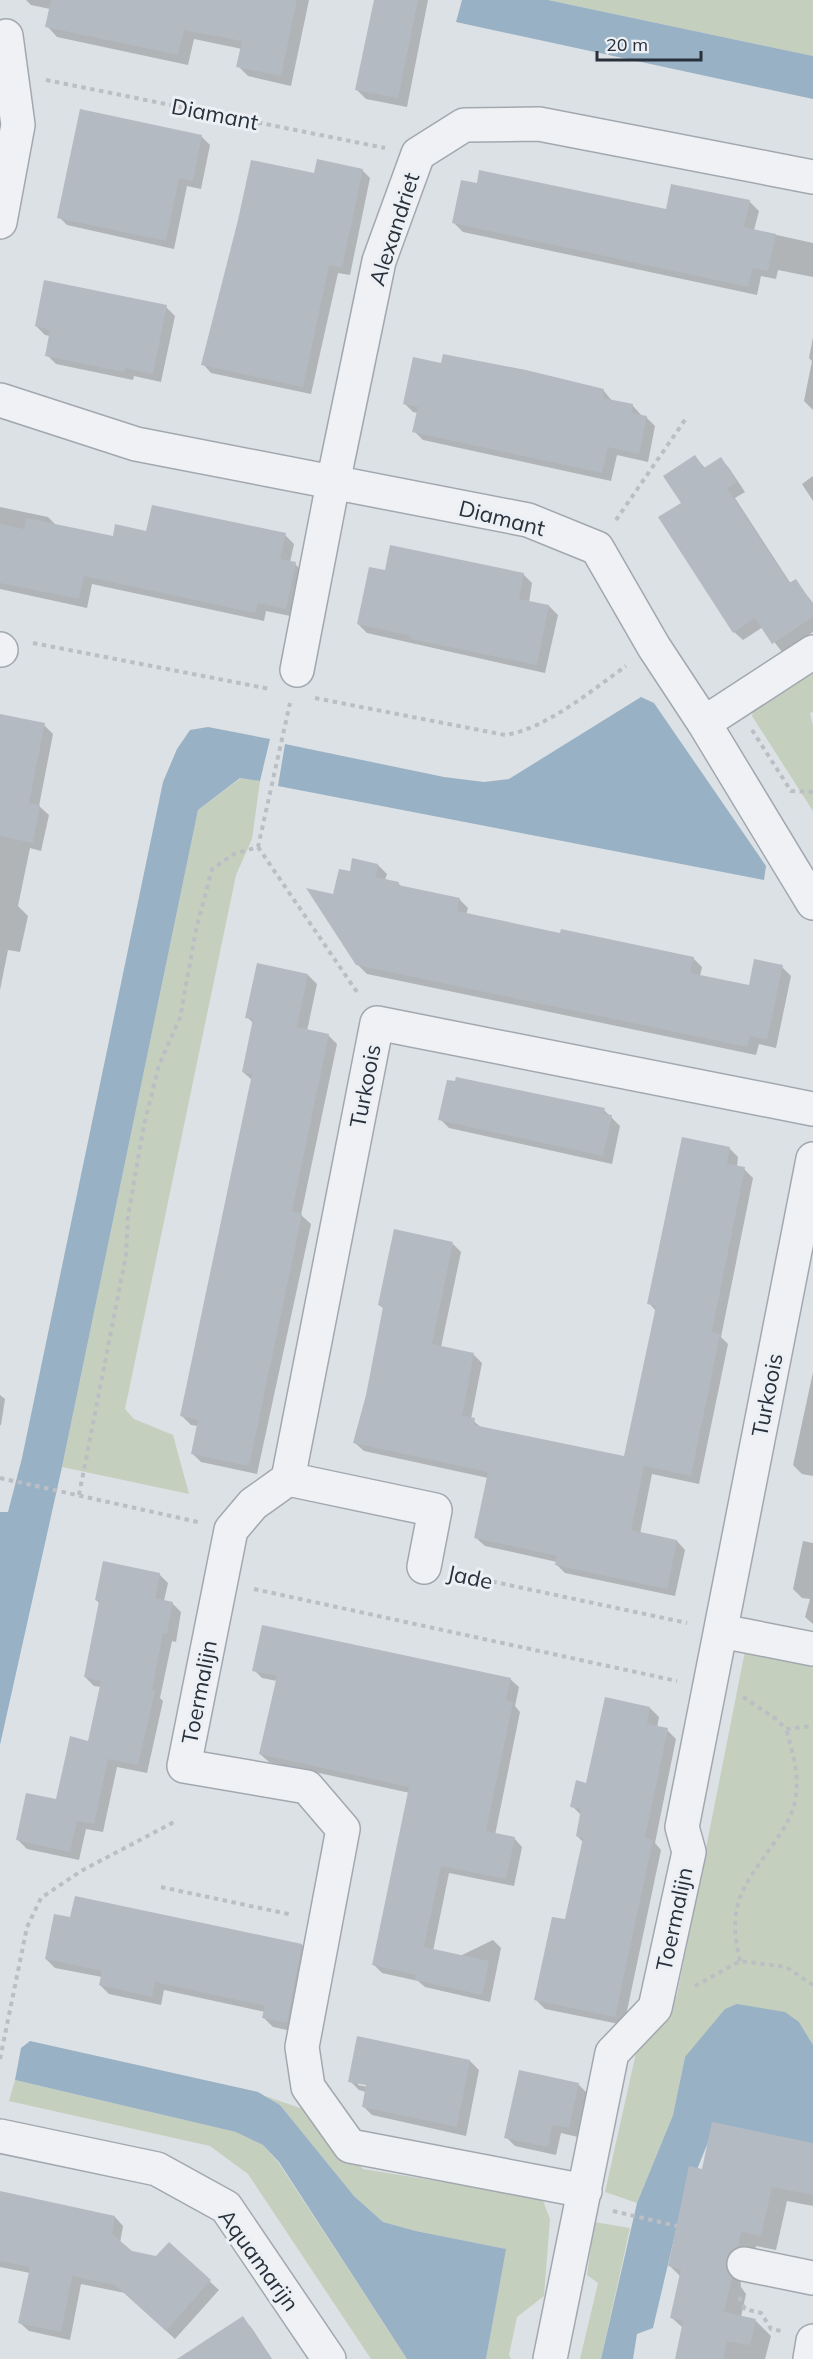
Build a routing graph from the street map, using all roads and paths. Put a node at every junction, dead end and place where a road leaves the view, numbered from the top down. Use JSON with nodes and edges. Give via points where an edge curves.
{"nodes":[{"id":1,"x":6,"y":36,"type":"dead end"},
{"id":2,"x":11,"y":73,"type":"junction"},
{"id":3,"x":418,"y":154,"type":"junction"},
{"id":4,"x":813,"y":177,"type":"edge"},
{"id":5,"x":0,"y":222,"type":"edge"},
{"id":6,"x":0,"y":400,"type":"edge"},
{"id":7,"x":687,"y":417,"type":"dead end"},
{"id":8,"x":333,"y":483,"type":"junction"},
{"id":9,"x":597,"y":548,"type":"junction"},
{"id":10,"x":654,"y":647,"type":"junction"},
{"id":11,"x":1,"y":649,"type":"edge"},
{"id":12,"x":813,"y":652,"type":"edge"},
{"id":13,"x":294,"y":688,"type":"junction"},
{"id":14,"x":736,"y":704,"type":"junction"},
{"id":15,"x":704,"y":723,"type":"junction"},
{"id":16,"x":813,"y":792,"type":"edge"},
{"id":17,"x":258,"y":847,"type":"junction"},
{"id":18,"x":813,"y":903,"type":"edge"},
{"id":19,"x":377,"y":1023,"type":"junction"},
{"id":20,"x":813,"y":1108,"type":"edge"},
{"id":21,"x":813,"y":1159,"type":"edge"},
{"id":22,"x":0,"y":1478,"type":"edge"},
{"id":23,"x":288,"y":1479,"type":"junction"},
{"id":24,"x":79,"y":1495,"type":"junction"},
{"id":25,"x":231,"y":1530,"type":"junction"},
{"id":26,"x":424,"y":1567,"type":"joint"},
{"id":27,"x":221,"y":1582,"type":"junction"},
{"id":28,"x":721,"y":1631,"type":"junction"},
{"id":29,"x":813,"y":1649,"type":"edge"},
{"id":30,"x":709,"y":1688,"type":"junction"},
{"id":31,"x":813,"y":1726,"type":"edge"},
{"id":32,"x":786,"y":1729,"type":"junction"},
{"id":33,"x":174,"y":1822,"type":"dead end"},
{"id":34,"x":161,"y":1887,"type":"dead end"},
{"id":35,"x":326,"y":1922,"type":"junction"},
{"id":36,"x":740,"y":1961,"type":"junction"},
{"id":37,"x":813,"y":1985,"type":"edge"},
{"id":38,"x":655,"y":2008,"type":"junction"},
{"id":39,"x":0,"y":2059,"type":"edge"},
{"id":40,"x":0,"y":2136,"type":"edge"},
{"id":41,"x":585,"y":2191,"type":"junction"},
{"id":42,"x":617,"y":2211,"type":"dead end"},
{"id":43,"x":677,"y":2226,"type":"dead end"},
{"id":44,"x":744,"y":2264,"type":"joint"},
{"id":45,"x":813,"y":2278,"type":"edge"},
{"id":46,"x":778,"y":2340,"type":"dead end"},
{"id":47,"x":813,"y":2342,"type":"edge"},
{"id":48,"x":328,"y":2359,"type":"edge"},
{"id":49,"x":550,"y":2359,"type":"edge"},
{"id":50,"x":810,"y":2359,"type":"edge"}],
"edges":[{"from":1,"to":2,"type":"street"},
{"from":2,"to":3,"type":"path","name":"Diamant"},
{"from":2,"to":5,"type":"street","via":[[18,124]]},
{"from":3,"to":4,"type":"street","name":"Alexandriet","via":[[464,125],[539,124]]},
{"from":3,"to":8,"type":"street","name":"Alexandriet","via":[[380,261]]},
{"from":6,"to":8,"type":"street","name":"Diamant","via":[[136,444]]},
{"from":7,"to":9,"type":"path"},
{"from":8,"to":9,"type":"street","name":"Diamant","via":[[528,520]]},
{"from":8,"to":13,"type":"street","name":"Alexandriet"},
{"from":9,"to":10,"type":"street"},
{"from":10,"to":13,"type":"path","via":[[540,725],[505,735]]},
{"from":10,"to":15,"type":"street"},
{"from":11,"to":13,"type":"path","via":[[26,641]]},
{"from":12,"to":14,"type":"street"},
{"from":13,"to":17,"type":"path"},
{"from":14,"to":15,"type":"street"},
{"from":14,"to":16,"type":"path","via":[[791,791]]},
{"from":15,"to":18,"type":"street"},
{"from":17,"to":19,"type":"path"},
{"from":17,"to":24,"type":"path","via":[[234,854],[212,869],[180,1018],[159,1065],[144,1125],[128,1216],[126,1256]]},
{"from":19,"to":20,"type":"street","name":"Turkoois"},
{"from":19,"to":23,"type":"street","name":"Turkoois"},
{"from":21,"to":28,"type":"street","name":"Turkoois"},
{"from":22,"to":24,"type":"path"},
{"from":23,"to":25,"type":"street","name":"Toermalijn","via":[[253,1504]]},
{"from":23,"to":26,"type":"street","name":"Jade","via":[[435,1510]]},
{"from":24,"to":25,"type":"path"},
{"from":25,"to":27,"type":"street","name":"Toermalijn"},
{"from":26,"to":28,"type":"path","name":"Jade"},
{"from":27,"to":30,"type":"path"},
{"from":27,"to":35,"type":"street","name":"Toermalijn","via":[[184,1766],[307,1787],[343,1829]]},
{"from":28,"to":29,"type":"street"},
{"from":28,"to":30,"type":"street","name":"Toermalijn"},
{"from":30,"to":32,"type":"path","via":[[745,1698]]},
{"from":30,"to":38,"type":"street","name":"Toermalijn","via":[[682,1827],[689,1852]]},
{"from":31,"to":32,"type":"path"},
{"from":32,"to":36,"type":"path","via":[[798,1772],[795,1803],[787,1824],[747,1881],[735,1912]]},
{"from":33,"to":39,"type":"path","via":[[81,1871],[41,1898],[27,1926]]},
{"from":34,"to":35,"type":"path"},
{"from":35,"to":41,"type":"street","name":"Toermalijn","via":[[302,2047],[308,2087],[350,2146]]},
{"from":36,"to":37,"type":"path","via":[[786,1967]]},
{"from":36,"to":38,"type":"path"},
{"from":38,"to":41,"type":"street","via":[[612,2053]]},
{"from":40,"to":48,"type":"street","name":"Aquamarijn","via":[[157,2169],[226,2207]]},
{"from":41,"to":49,"type":"street"},
{"from":42,"to":43,"type":"path"},
{"from":44,"to":45,"type":"street"},
{"from":44,"to":46,"type":"path","via":[[738,2296],[745,2309],[761,2313],[771,2329],[780,2331]]},
{"from":47,"to":50,"type":"street"}]}
